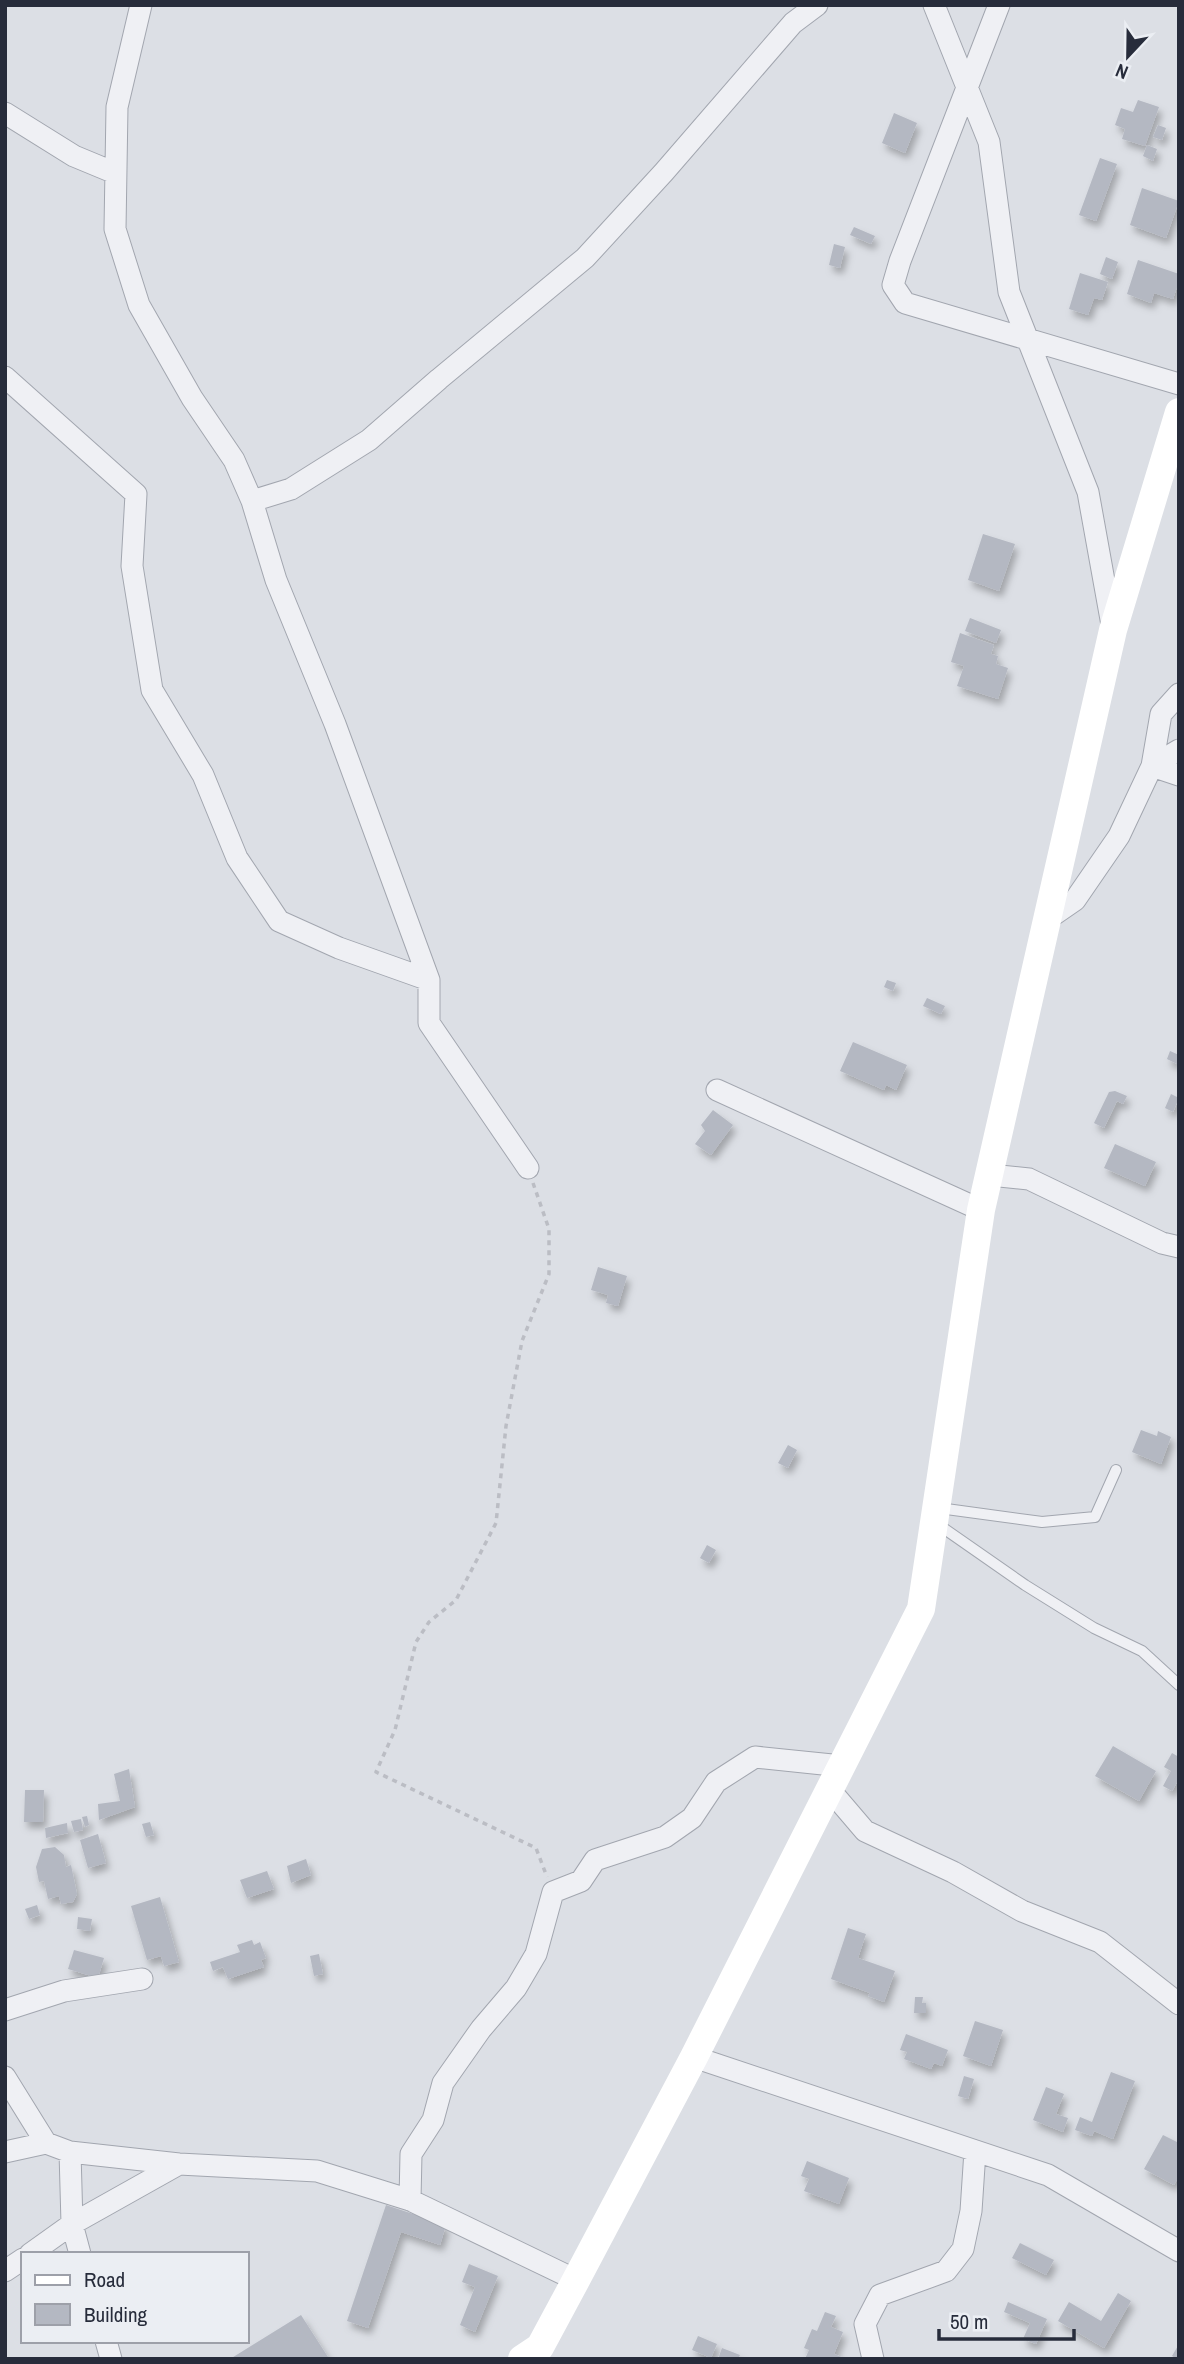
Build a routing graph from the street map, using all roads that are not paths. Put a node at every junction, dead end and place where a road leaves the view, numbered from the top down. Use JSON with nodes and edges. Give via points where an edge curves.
{"nodes":[{"id":1,"x":141,"y":5,"type":"edge"},
{"id":2,"x":817,"y":5,"type":"edge"},
{"id":3,"x":934,"y":5,"type":"edge"},
{"id":4,"x":999,"y":5,"type":"edge"},
{"id":5,"x":967,"y":86,"type":"junction"},
{"id":6,"x":5,"y":113,"type":"edge"},
{"id":7,"x":115,"y":173,"type":"junction"},
{"id":8,"x":1028,"y":341,"type":"junction"},
{"id":9,"x":5,"y":377,"type":"edge"},
{"id":10,"x":1179,"y":384,"type":"edge"},
{"id":11,"x":1179,"y":412,"type":"edge"},
{"id":12,"x":252,"y":501,"type":"junction"},
{"id":13,"x":1113,"y":630,"type":"junction"},
{"id":14,"x":1179,"y":694,"type":"edge"},
{"id":15,"x":1179,"y":750,"type":"edge"},
{"id":16,"x":1152,"y":766,"type":"junction"},
{"id":17,"x":1179,"y":775,"type":"edge"},
{"id":18,"x":1046,"y":920,"type":"junction"},
{"id":19,"x":429,"y":980,"type":"junction"},
{"id":20,"x":717,"y":1090,"type":"dead end"},
{"id":21,"x":528,"y":1168,"type":"road end"},
{"id":22,"x":990,"y":1175,"type":"junction"},
{"id":23,"x":981,"y":1210,"type":"junction"},
{"id":24,"x":1179,"y":1247,"type":"edge"},
{"id":25,"x":1116,"y":1470,"type":"dead end"},
{"id":26,"x":935,"y":1514,"type":"junction"},
{"id":27,"x":1179,"y":1685,"type":"edge"},
{"id":28,"x":836,"y":1778,"type":"junction"},
{"id":29,"x":142,"y":1979,"type":"dead end"},
{"id":30,"x":1179,"y":2004,"type":"edge"},
{"id":31,"x":5,"y":2010,"type":"edge"},
{"id":32,"x":694,"y":2057,"type":"junction"},
{"id":33,"x":5,"y":2077,"type":"edge"},
{"id":34,"x":46,"y":2143,"type":"junction"},
{"id":35,"x":975,"y":2151,"type":"junction"},
{"id":36,"x":5,"y":2152,"type":"edge"},
{"id":37,"x":70,"y":2152,"type":"junction"},
{"id":38,"x":179,"y":2164,"type":"junction"},
{"id":39,"x":410,"y":2200,"type":"junction"},
{"id":40,"x":72,"y":2224,"type":"junction"},
{"id":41,"x":1179,"y":2251,"type":"edge"},
{"id":42,"x":33,"y":2252,"type":"edge"},
{"id":43,"x":79,"y":2252,"type":"edge"},
{"id":44,"x":21,"y":2260,"type":"edge"},
{"id":45,"x":5,"y":2271,"type":"edge"},
{"id":46,"x":576,"y":2280,"type":"junction"},
{"id":47,"x":522,"y":2359,"type":"edge"},
{"id":48,"x":873,"y":2359,"type":"edge"}],
"edges":[{"from":1,"to":7,"type":"street","via":[[117,107]]},
{"from":2,"to":12,"type":"street","via":[[793,23],[585,258],[369,440],[291,489]]},
{"from":3,"to":5,"type":"street"},
{"from":4,"to":5,"type":"street"},
{"from":5,"to":8,"type":"street","via":[[989,142],[1009,292]]},
{"from":5,"to":8,"type":"street","via":[[893,285],[905,303]]},
{"from":6,"to":7,"type":"street","via":[[74,156]]},
{"from":7,"to":12,"type":"street","via":[[115,229],[139,305],[234,460]]},
{"from":8,"to":10,"type":"street"},
{"from":8,"to":13,"type":"street","via":[[1088,492]]},
{"from":9,"to":19,"type":"street","via":[[136,494],[132,566],[152,690],[203,775],[237,858],[279,921]]},
{"from":11,"to":13,"type":"street"},
{"from":12,"to":19,"type":"street","via":[[276,580],[335,724]]},
{"from":13,"to":18,"type":"street"},
{"from":14,"to":16,"type":"street","via":[[1161,714]]},
{"from":15,"to":16,"type":"street"},
{"from":16,"to":17,"type":"street"},
{"from":16,"to":18,"type":"street","via":[[1119,836],[1075,900]]},
{"from":18,"to":22,"type":"street"},
{"from":19,"to":21,"type":"street","via":[[429,1023]]},
{"from":20,"to":23,"type":"street"},
{"from":22,"to":23,"type":"street"},
{"from":22,"to":24,"type":"street","via":[[1029,1179]]},
{"from":23,"to":26,"type":"street"},
{"from":25,"to":26,"type":"lane","via":[[1095,1517],[1042,1522]]},
{"from":26,"to":27,"type":"lane","via":[[1025,1585],[1142,1651]]},
{"from":26,"to":28,"type":"street","via":[[921,1609]]},
{"from":28,"to":30,"type":"street","via":[[865,1831],[1022,1911],[1100,1942]]},
{"from":28,"to":32,"type":"street"},
{"from":28,"to":39,"type":"street","via":[[755,1757],[716,1782],[692,1818],[665,1837],[595,1860],[581,1881],[553,1892],[536,1954],[516,1988],[443,2083],[433,2120],[411,2154]]},
{"from":29,"to":31,"type":"street","via":[[64,1991]]},
{"from":32,"to":35,"type":"street"},
{"from":32,"to":46,"type":"street"},
{"from":33,"to":34,"type":"street"},
{"from":34,"to":36,"type":"street"},
{"from":34,"to":37,"type":"street"},
{"from":35,"to":41,"type":"street","via":[[1048,2175]]},
{"from":35,"to":48,"type":"street","via":[[963,2249],[946,2271],[880,2295],[865,2324]]},
{"from":37,"to":38,"type":"street"},
{"from":37,"to":40,"type":"street"},
{"from":38,"to":39,"type":"street","via":[[317,2171]]},
{"from":38,"to":40,"type":"street"},
{"from":39,"to":46,"type":"street"},
{"from":40,"to":42,"type":"street"},
{"from":40,"to":43,"type":"street"},
{"from":44,"to":45,"type":"street"},
{"from":46,"to":47,"type":"street","via":[[540,2347]]}]}
